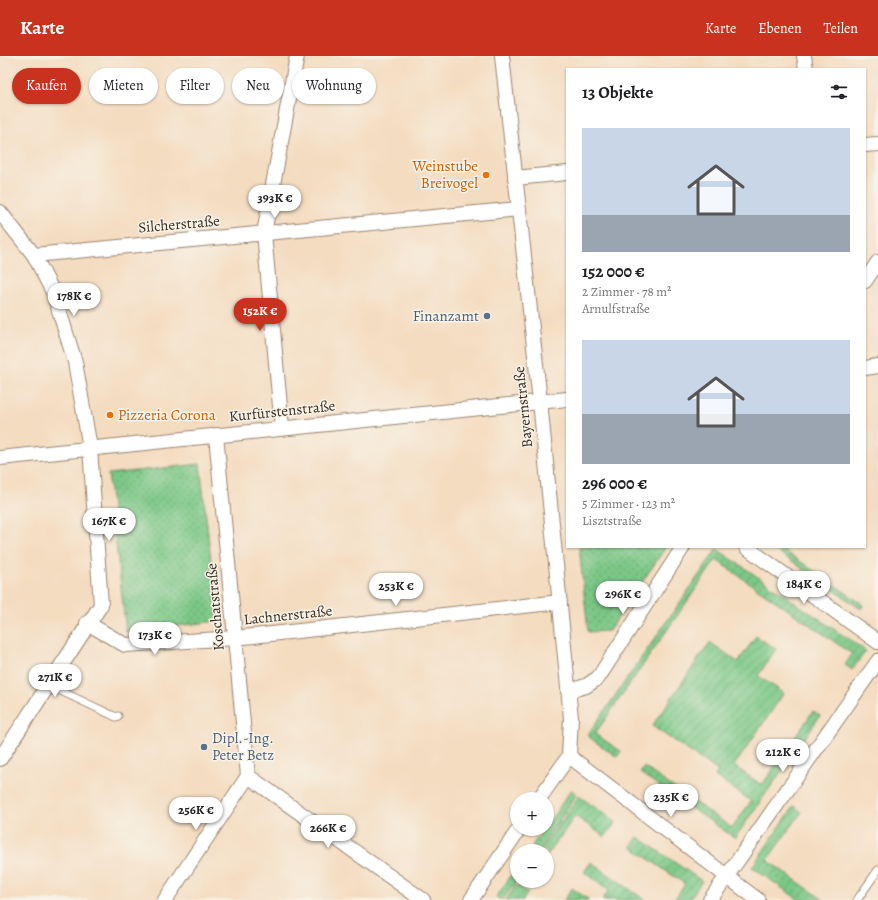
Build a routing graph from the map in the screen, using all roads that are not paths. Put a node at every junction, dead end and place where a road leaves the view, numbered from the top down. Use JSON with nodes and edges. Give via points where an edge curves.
{"nodes":[{"id":1,"x":297,"y":56,"type":"edge"},
{"id":2,"x":502,"y":56,"type":"edge"},
{"id":3,"x":804,"y":56,"type":"edge"},
{"id":4,"x":806,"y":68,"type":"edge"},
{"id":5,"x":878,"y":144,"type":"edge"},
{"id":6,"x":866,"y":145,"type":"edge"},
{"id":7,"x":566,"y":173,"type":"edge"},
{"id":8,"x":515,"y":178,"type":"junction"},
{"id":9,"x":519,"y":209,"type":"junction"},
{"id":10,"x":0,"y":212,"type":"edge"},
{"id":11,"x":264,"y":233,"type":"junction"},
{"id":12,"x":34,"y":255,"type":"junction"},
{"id":13,"x":878,"y":262,"type":"edge"},
{"id":14,"x":866,"y":280,"type":"edge"},
{"id":15,"x":878,"y":366,"type":"edge"},
{"id":16,"x":866,"y":368,"type":"edge"},
{"id":17,"x":566,"y":399,"type":"edge"},
{"id":18,"x":540,"y":401,"type":"junction"},
{"id":19,"x":282,"y":428,"type":"junction"},
{"id":20,"x":216,"y":435,"type":"junction"},
{"id":21,"x":90,"y":448,"type":"junction"},
{"id":22,"x":0,"y":458,"type":"edge"},
{"id":23,"x":682,"y":548,"type":"edge"},
{"id":24,"x":747,"y":548,"type":"edge"},
{"id":25,"x":560,"y":602,"type":"junction"},
{"id":26,"x":88,"y":623,"type":"junction"},
{"id":27,"x":235,"y":638,"type":"junction"},
{"id":28,"x":878,"y":642,"type":"edge"},
{"id":29,"x":878,"y":662,"type":"edge"},
{"id":30,"x":48,"y":685,"type":"junction"},
{"id":31,"x":568,"y":691,"type":"junction"},
{"id":32,"x":118,"y":716,"type":"dead end"},
{"id":33,"x":568,"y":756,"type":"junction"},
{"id":34,"x":0,"y":759,"type":"edge"},
{"id":35,"x":248,"y":776,"type":"junction"},
{"id":36,"x":544,"y":792,"type":"edge"},
{"id":37,"x":514,"y":836,"type":"edge"},
{"id":38,"x":878,"y":870,"type":"edge"},
{"id":39,"x":727,"y":876,"type":"junction"},
{"id":40,"x":165,"y":900,"type":"edge"},
{"id":41,"x":423,"y":900,"type":"edge"},
{"id":42,"x":471,"y":900,"type":"edge"},
{"id":43,"x":710,"y":900,"type":"edge"},
{"id":44,"x":758,"y":900,"type":"edge"},
{"id":45,"x":857,"y":900,"type":"edge"}],
"edges":[{"from":1,"to":11,"type":"street"},
{"from":2,"to":8,"type":"street","name":"Bayernstraße"},
{"from":3,"to":4,"type":"street"},
{"from":5,"to":6,"type":"street"},
{"from":7,"to":8,"type":"street"},
{"from":8,"to":9,"type":"street","name":"Bayernstraße"},
{"from":9,"to":11,"type":"street","name":"Silcherstraße"},
{"from":9,"to":18,"type":"street","name":"Bayernstraße"},
{"from":10,"to":12,"type":"street"},
{"from":11,"to":12,"type":"street","name":"Silcherstraße"},
{"from":11,"to":19,"type":"street"},
{"from":12,"to":21,"type":"street","via":[[54,294],[75,362]]},
{"from":13,"to":14,"type":"street"},
{"from":15,"to":16,"type":"street"},
{"from":17,"to":18,"type":"street","name":"Kurfürstenstraße"},
{"from":18,"to":19,"type":"street","name":"Kurfürstenstraße"},
{"from":18,"to":25,"type":"street","name":"Bayernstraße"},
{"from":19,"to":20,"type":"street","name":"Kurfürstenstraße"},
{"from":20,"to":21,"type":"street","name":"Kurfürstenstraße"},
{"from":20,"to":27,"type":"street","name":"Koschatstraße"},
{"from":21,"to":22,"type":"street","name":"Kurfürstenstraße"},
{"from":21,"to":26,"type":"street","via":[[101,605]]},
{"from":23,"to":31,"type":"street","via":[[598,678],[586,686]]},
{"from":24,"to":28,"type":"street"},
{"from":25,"to":27,"type":"street","name":"Lachnerstraße"},
{"from":25,"to":31,"type":"street","name":"Bayernstraße"},
{"from":26,"to":27,"type":"street","name":"Lachnerstraße","via":[[125,645]]},
{"from":26,"to":30,"type":"street"},
{"from":27,"to":35,"type":"street","name":"Koschatstraße"},
{"from":29,"to":39,"type":"street"},
{"from":30,"to":32,"type":"lane","via":[[90,706]]},
{"from":30,"to":34,"type":"street"},
{"from":31,"to":33,"type":"street","name":"Bayernstraße","via":[[571,718]]},
{"from":33,"to":36,"type":"street"},
{"from":33,"to":39,"type":"street"},
{"from":35,"to":40,"type":"street"},
{"from":35,"to":41,"type":"street"},
{"from":37,"to":42,"type":"street"},
{"from":38,"to":45,"type":"lane"},
{"from":39,"to":43,"type":"street"},
{"from":39,"to":44,"type":"street"}]}
